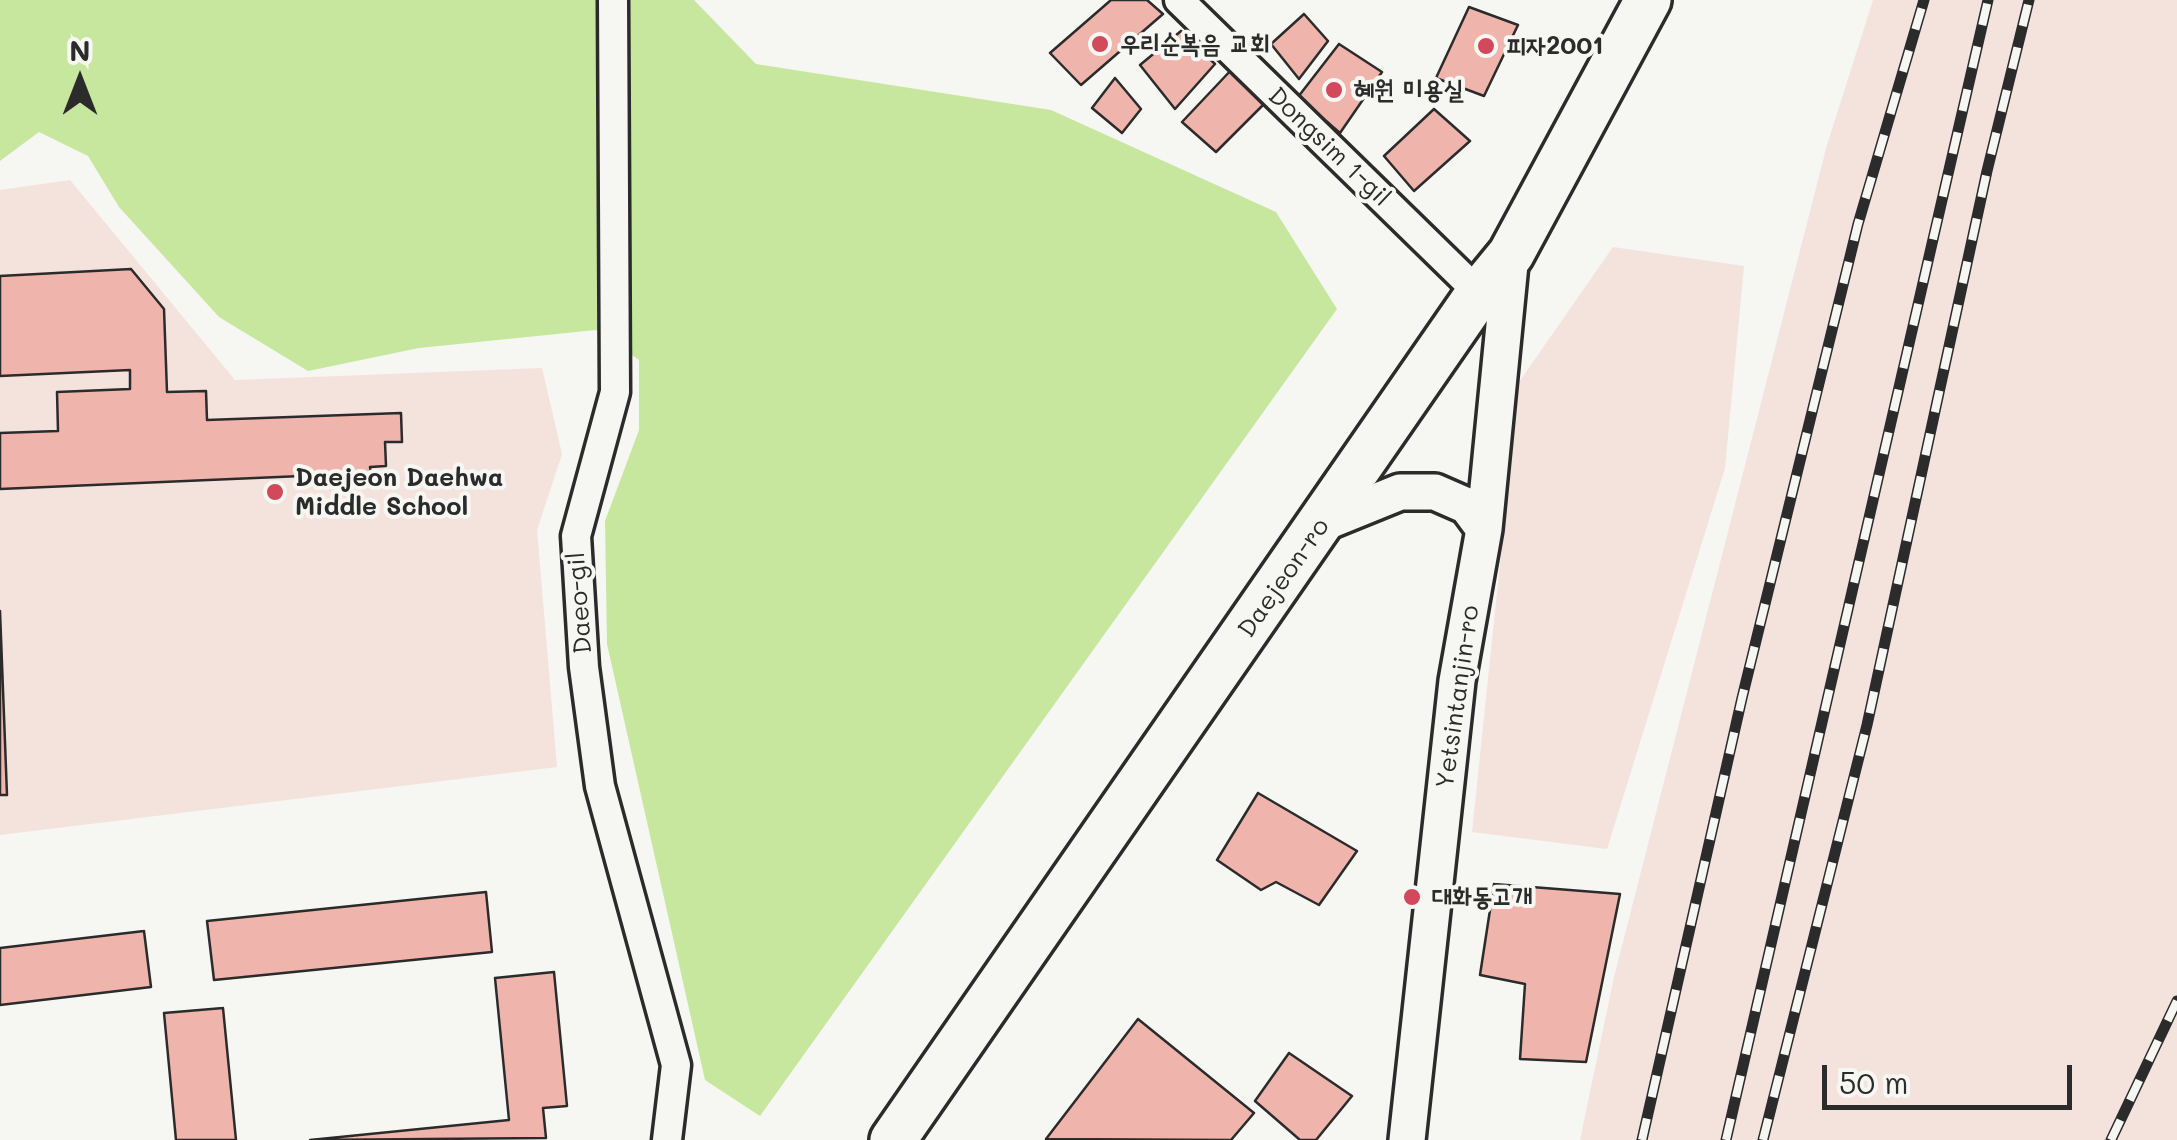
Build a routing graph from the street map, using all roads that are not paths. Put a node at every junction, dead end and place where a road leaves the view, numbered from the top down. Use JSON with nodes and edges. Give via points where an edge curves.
{"nodes":[{"id":1,"x":614,"y":0,"type":"edge"},
{"id":2,"x":1179,"y":0,"type":"edge"},
{"id":3,"x":1648,"y":0,"type":"edge"},
{"id":4,"x":1512,"y":254,"type":"junction"},
{"id":5,"x":1480,"y":293,"type":"junction"},
{"id":6,"x":1322,"y":524,"type":"junction"},
{"id":7,"x":1484,"y":528,"type":"junction"},
{"id":8,"x":667,"y":1140,"type":"edge"},
{"id":9,"x":892,"y":1140,"type":"edge"},
{"id":10,"x":1407,"y":1140,"type":"edge"}],
"edges":[{"from":1,"to":8,"type":"street","name":"Daeo-gil","via":[[615,392],[576,536],[600,786],[676,1064]]},
{"from":2,"to":5,"type":"street","name":"Dongsim 1-gil"},
{"from":3,"to":4,"type":"main road","name":"Daejeon-ro"},
{"from":4,"to":5,"type":"main road","name":"Daejeon-ro"},
{"from":4,"to":7,"type":"street","name":"Yetsintanjin-ro"},
{"from":5,"to":6,"type":"main road","name":"Daejeon-ro"},
{"from":6,"to":7,"type":"street","via":[[1400,492],[1435,492],[1467,506]]},
{"from":6,"to":9,"type":"main road","name":"Daejeon-ro"},
{"from":7,"to":10,"type":"street","name":"Yetsintanjin-ro","via":[[1457,681]]}]}
